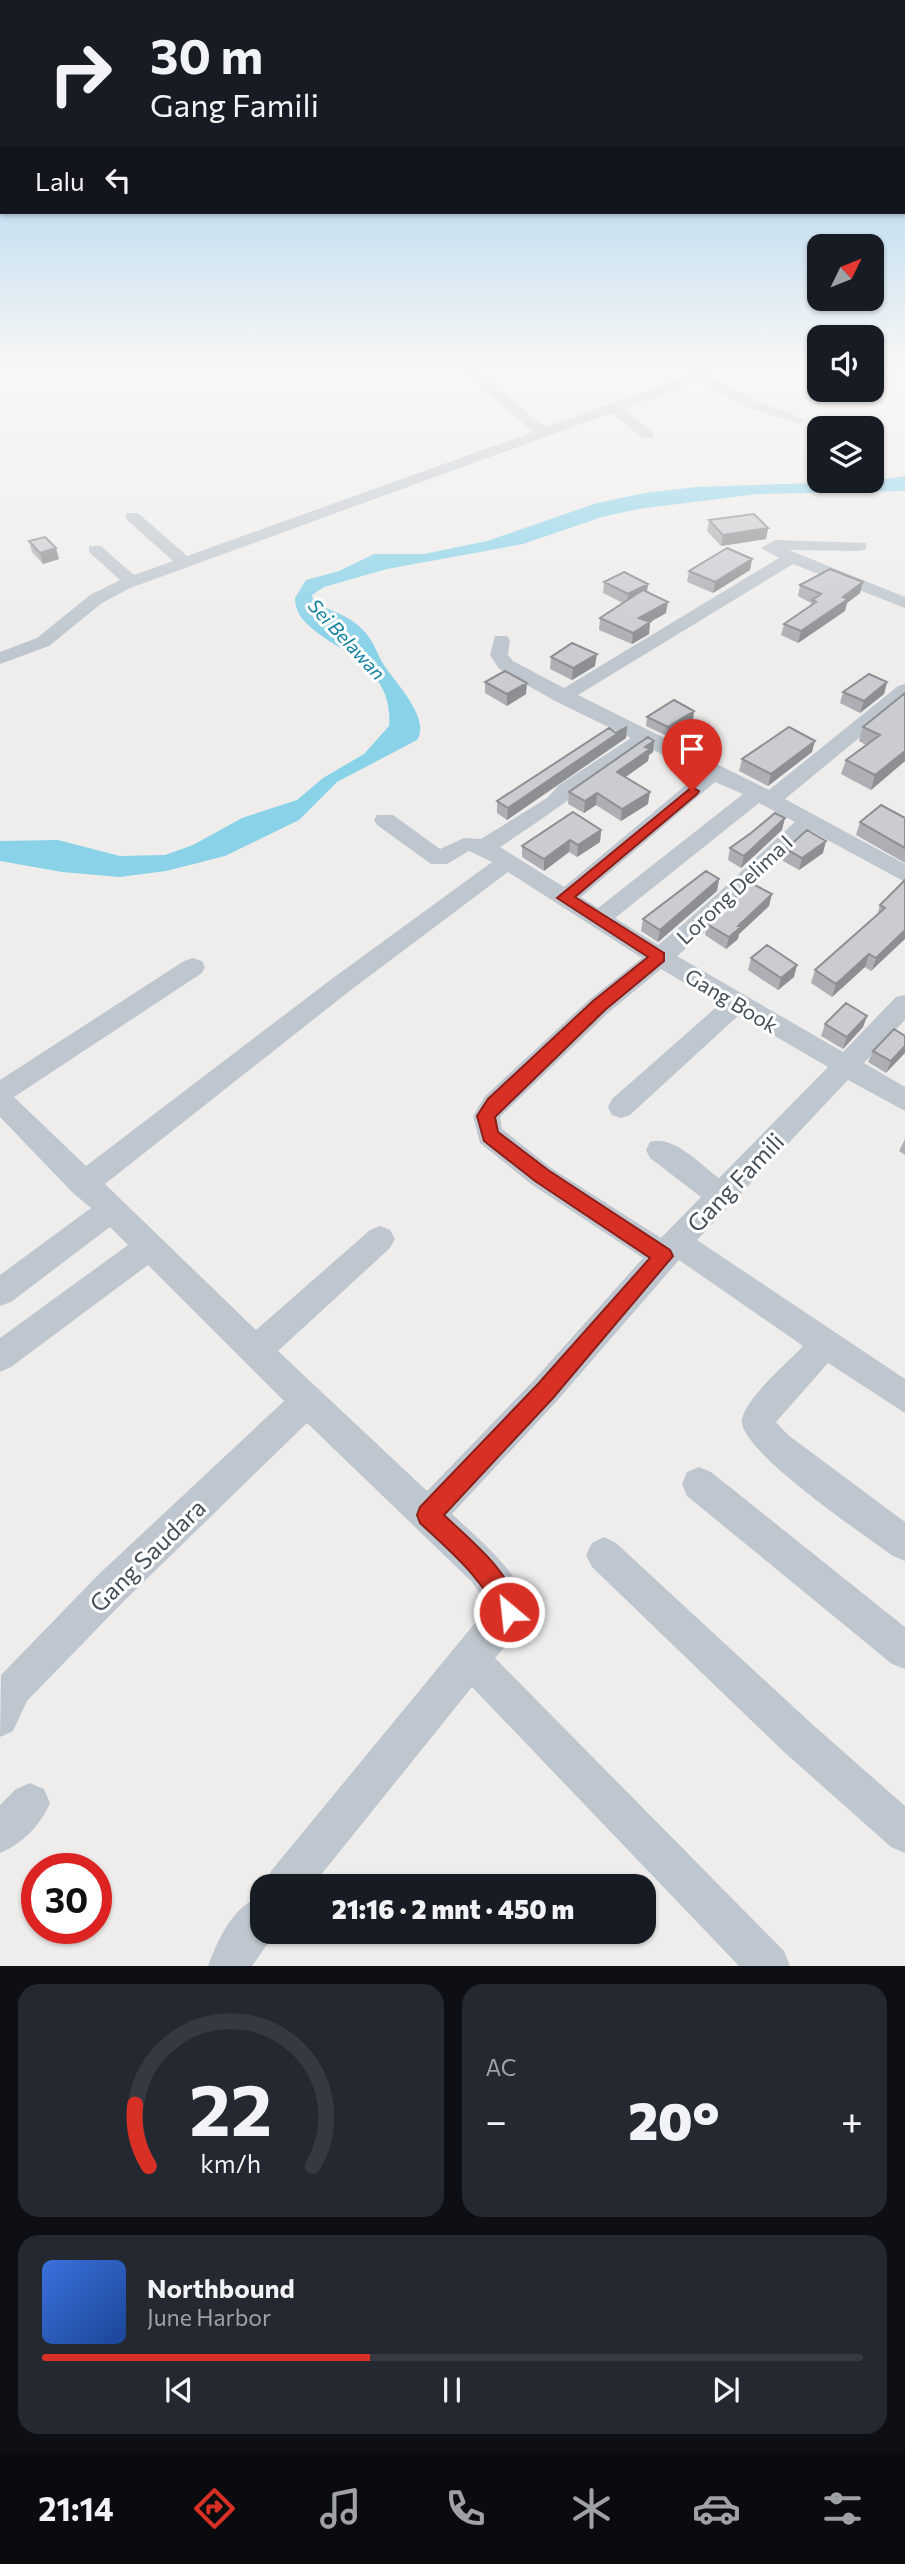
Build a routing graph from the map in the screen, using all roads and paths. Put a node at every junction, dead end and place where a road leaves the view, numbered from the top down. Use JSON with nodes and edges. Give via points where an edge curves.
{"nodes":[{"id":1,"x":467,"y":462,"type":"edge"},
{"id":2,"x":132,"y":516,"type":"dead end"},
{"id":3,"x":860,"y":546,"type":"dead end"},
{"id":4,"x":95,"y":549,"type":"dead end"},
{"id":5,"x":791,"y":558,"type":"junction"},
{"id":6,"x":184,"y":562,"type":"junction"},
{"id":7,"x":131,"y":582,"type":"junction"},
{"id":8,"x":905,"y":603,"type":"edge"},
{"id":9,"x":501,"y":640,"type":"dead end"},
{"id":10,"x":0,"y":657,"type":"edge"},
{"id":11,"x":905,"y":690,"type":"edge"},
{"id":12,"x":562,"y":697,"type":"junction"},
{"id":13,"x":644,"y":738,"type":"junction"},
{"id":14,"x":713,"y":774,"type":"junction"},
{"id":15,"x":764,"y":796,"type":"junction"},
{"id":16,"x":384,"y":820,"type":"dead end"},
{"id":17,"x":808,"y":821,"type":"junction"},
{"id":18,"x":484,"y":847,"type":"junction"},
{"id":19,"x":506,"y":863,"type":"junction"},
{"id":20,"x":905,"y":874,"type":"edge"},
{"id":21,"x":565,"y":898,"type":"junction"},
{"id":22,"x":600,"y":918,"type":"junction"},
{"id":23,"x":659,"y":957,"type":"junction"},
{"id":24,"x":193,"y":967,"type":"dead end"},
{"id":25,"x":737,"y":1003,"type":"junction"},
{"id":26,"x":905,"y":1004,"type":"edge"},
{"id":27,"x":845,"y":1068,"type":"junction"},
{"id":28,"x":0,"y":1093,"type":"edge"},
{"id":29,"x":0,"y":1100,"type":"edge"},
{"id":30,"x":905,"y":1100,"type":"edge"},
{"id":31,"x":621,"y":1107,"type":"dead end"},
{"id":32,"x":660,"y":1150,"type":"dead end"},
{"id":33,"x":83,"y":1185,"type":"junction"},
{"id":34,"x":722,"y":1196,"type":"junction"},
{"id":35,"x":111,"y":1210,"type":"junction"},
{"id":36,"x":380,"y":1239,"type":"dead end"},
{"id":37,"x":149,"y":1247,"type":"junction"},
{"id":38,"x":670,"y":1249,"type":"junction"},
{"id":39,"x":0,"y":1292,"type":"edge"},
{"id":40,"x":825,"y":1344,"type":"junction"},
{"id":41,"x":256,"y":1352,"type":"junction"},
{"id":42,"x":0,"y":1357,"type":"edge"},
{"id":43,"x":905,"y":1398,"type":"edge"},
{"id":44,"x":307,"y":1401,"type":"junction"},
{"id":45,"x":699,"y":1484,"type":"dead end"},
{"id":46,"x":428,"y":1515,"type":"junction"},
{"id":47,"x":905,"y":1544,"type":"edge"},
{"id":48,"x":604,"y":1555,"type":"dead end"},
{"id":49,"x":905,"y":1651,"type":"edge"},
{"id":50,"x":471,"y":1660,"type":"junction"},
{"id":51,"x":0,"y":1718,"type":"edge"},
{"id":52,"x":30,"y":1803,"type":"dead end"},
{"id":53,"x":0,"y":1833,"type":"edge"},
{"id":54,"x":905,"y":1833,"type":"edge"},
{"id":55,"x":296,"y":1874,"type":"edge"},
{"id":56,"x":250,"y":1930,"type":"edge"},
{"id":57,"x":229,"y":1965,"type":"edge"},
{"id":58,"x":769,"y":1965,"type":"edge"}],
"edges":[{"from":1,"to":6,"type":"street"},
{"from":2,"to":6,"type":"street"},
{"from":3,"to":5,"type":"street","via":[[769,546]]},
{"from":4,"to":7,"type":"street"},
{"from":5,"to":8,"type":"street"},
{"from":5,"to":12,"type":"street"},
{"from":6,"to":7,"type":"street"},
{"from":7,"to":10,"type":"street","via":[[96,599],[43,642]]},
{"from":9,"to":12,"type":"street","via":[[501,661]]},
{"from":11,"to":15,"type":"street"},
{"from":12,"to":13,"type":"street"},
{"from":13,"to":14,"type":"street"},
{"from":13,"to":18,"type":"street"},
{"from":14,"to":15,"type":"street"},
{"from":14,"to":21,"type":"street"},
{"from":15,"to":17,"type":"street"},
{"from":15,"to":22,"type":"street"},
{"from":16,"to":18,"type":"street","via":[[439,859],[469,842]]},
{"from":17,"to":20,"type":"street"},
{"from":17,"to":23,"type":"street","name":"Lorong Delima I","via":[[704,921]]},
{"from":18,"to":19,"type":"street","name":"Gang Book"},
{"from":19,"to":21,"type":"street","name":"Gang Book"},
{"from":19,"to":33,"type":"street"},
{"from":21,"to":22,"type":"street","name":"Gang Book"},
{"from":22,"to":23,"type":"street","name":"Gang Book"},
{"from":23,"to":25,"type":"street","name":"Gang Book"},
{"from":23,"to":38,"type":"street","name":"Lorong Delima I","via":[[494,1104],[486,1116],[486,1129],[541,1176]]},
{"from":24,"to":28,"type":"street"},
{"from":25,"to":27,"type":"street","name":"Gang Book"},
{"from":25,"to":31,"type":"street"},
{"from":26,"to":27,"type":"street","name":"Gang Famili"},
{"from":27,"to":30,"type":"street","name":"Gang Book"},
{"from":27,"to":34,"type":"street","name":"Gang Famili"},
{"from":29,"to":33,"type":"street"},
{"from":32,"to":34,"type":"street"},
{"from":33,"to":35,"type":"street"},
{"from":34,"to":38,"type":"street","name":"Gang Famili"},
{"from":35,"to":37,"type":"street"},
{"from":35,"to":39,"type":"street"},
{"from":36,"to":41,"type":"street"},
{"from":37,"to":41,"type":"street"},
{"from":37,"to":42,"type":"street"},
{"from":38,"to":40,"type":"street"},
{"from":38,"to":46,"type":"street","name":"Gang Famili"},
{"from":40,"to":43,"type":"street"},
{"from":40,"to":47,"type":"street","via":[[758,1419],[757,1426],[776,1447]]},
{"from":41,"to":44,"type":"street"},
{"from":44,"to":46,"type":"street"},
{"from":44,"to":51,"type":"street","name":"Gang Saudara","via":[[102,1597],[15,1688]]},
{"from":45,"to":49,"type":"street"},
{"from":46,"to":50,"type":"street","via":[[484,1568],[505,1598],[509,1612]]},
{"from":48,"to":54,"type":"street"},
{"from":50,"to":55,"type":"street"},
{"from":50,"to":58,"type":"street"},
{"from":52,"to":53,"type":"street"},
{"from":56,"to":57,"type":"street"}]}
